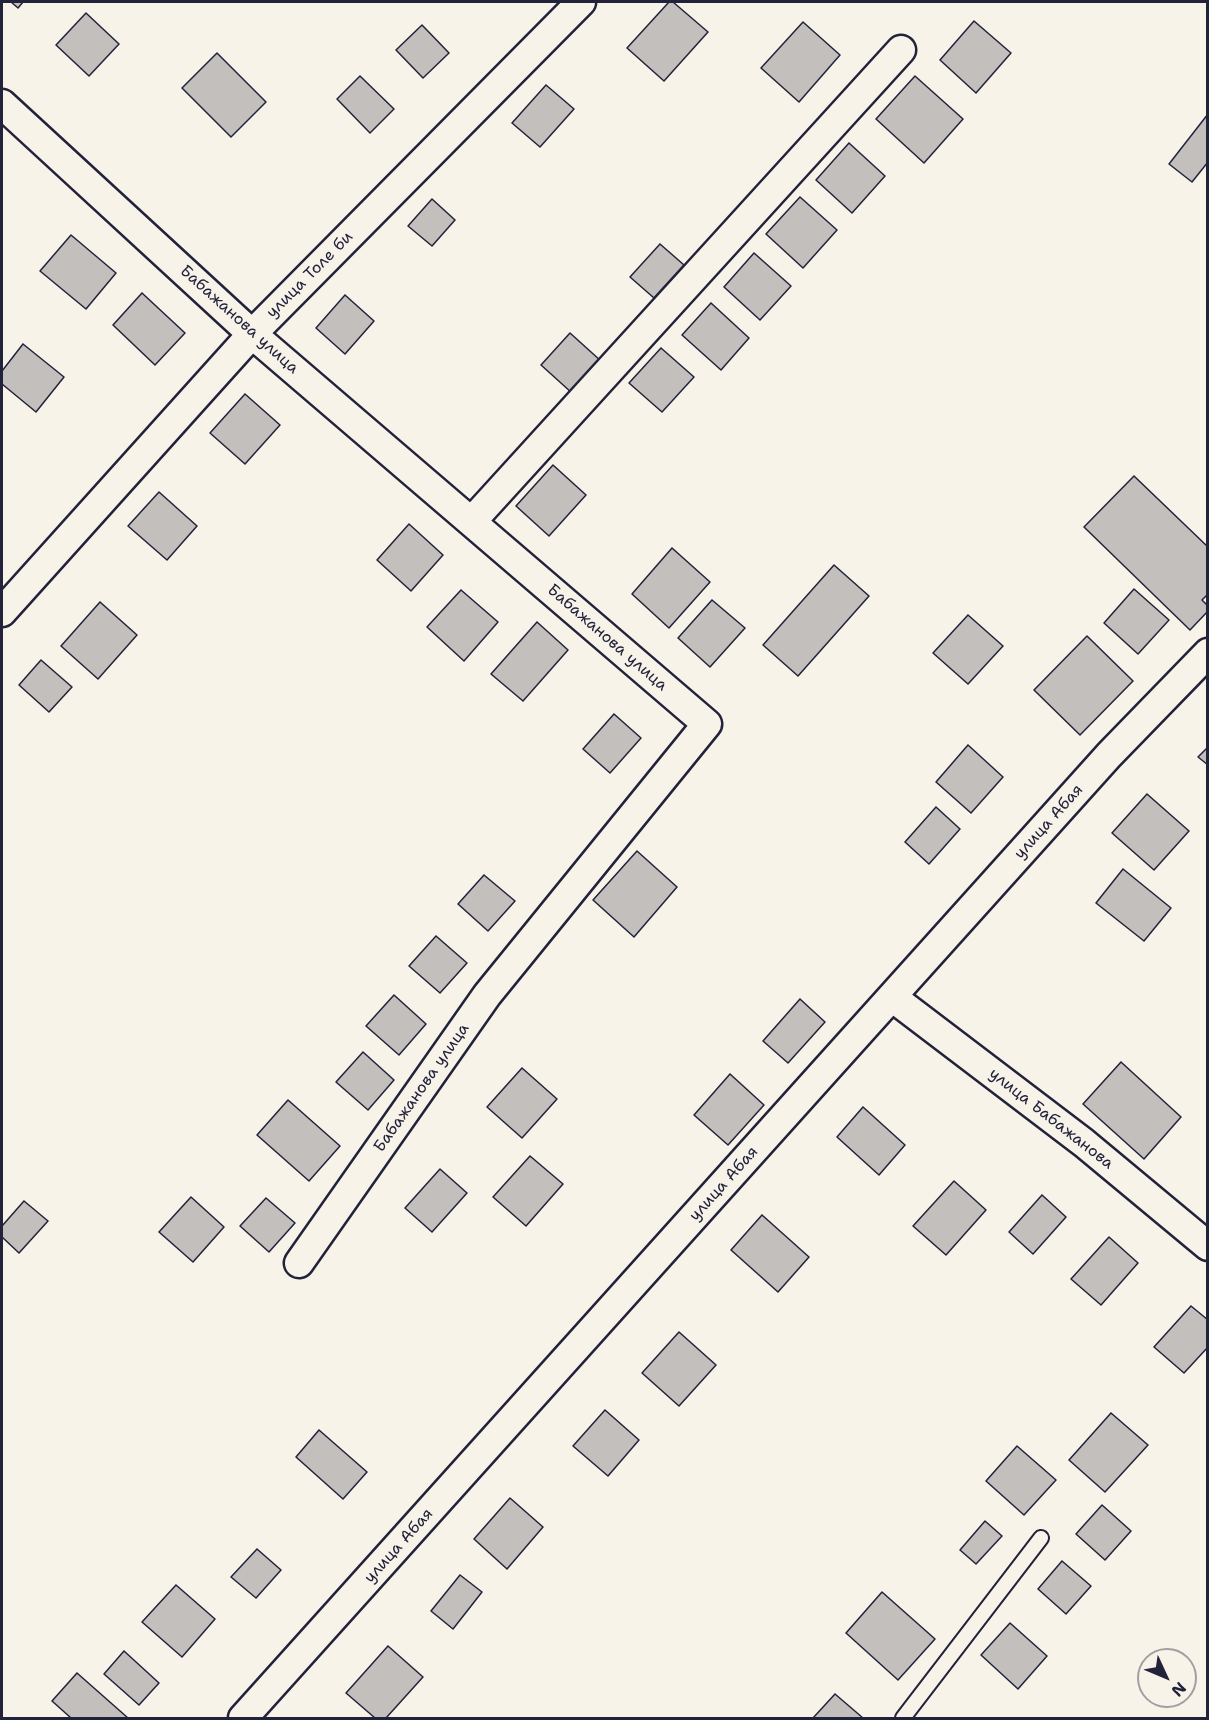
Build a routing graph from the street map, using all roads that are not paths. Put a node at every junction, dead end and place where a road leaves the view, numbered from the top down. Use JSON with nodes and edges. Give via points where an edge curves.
{"nodes":[{"id":1,"x":581,"y":2,"type":"edge"},
{"id":2,"x":901,"y":50,"type":"dead end"},
{"id":3,"x":2,"y":104,"type":"edge"},
{"id":4,"x":252,"y":334,"type":"junction"},
{"id":5,"x":472,"y":521,"type":"junction"},
{"id":6,"x":2,"y":612,"type":"edge"},
{"id":7,"x":1208,"y":653,"type":"edge"},
{"id":8,"x":892,"y":997,"type":"junction"},
{"id":9,"x":1208,"y":1246,"type":"edge"},
{"id":10,"x":299,"y":1263,"type":"dead end"},
{"id":11,"x":1041,"y":1538,"type":"dead end"},
{"id":12,"x":243,"y":1719,"type":"edge"},
{"id":13,"x":903,"y":1719,"type":"edge"}],
"edges":[{"from":1,"to":4,"type":"street","name":"улица Толе би"},
{"from":2,"to":5,"type":"street"},
{"from":3,"to":4,"type":"street","name":"Бабажанова улица"},
{"from":4,"to":5,"type":"street","name":"Бабажанова улица"},
{"from":4,"to":6,"type":"street","name":"улица Толе би"},
{"from":5,"to":10,"type":"street","name":"Бабажанова улица","via":[[707,724],[487,995]]},
{"from":7,"to":8,"type":"street","name":"улица Абая","via":[[1109,755]]},
{"from":8,"to":9,"type":"street","name":"улица Бабажанова","via":[[1084,1143]]},
{"from":8,"to":12,"type":"street","name":"улица Абая"},
{"from":11,"to":13,"type":"lane"}]}
